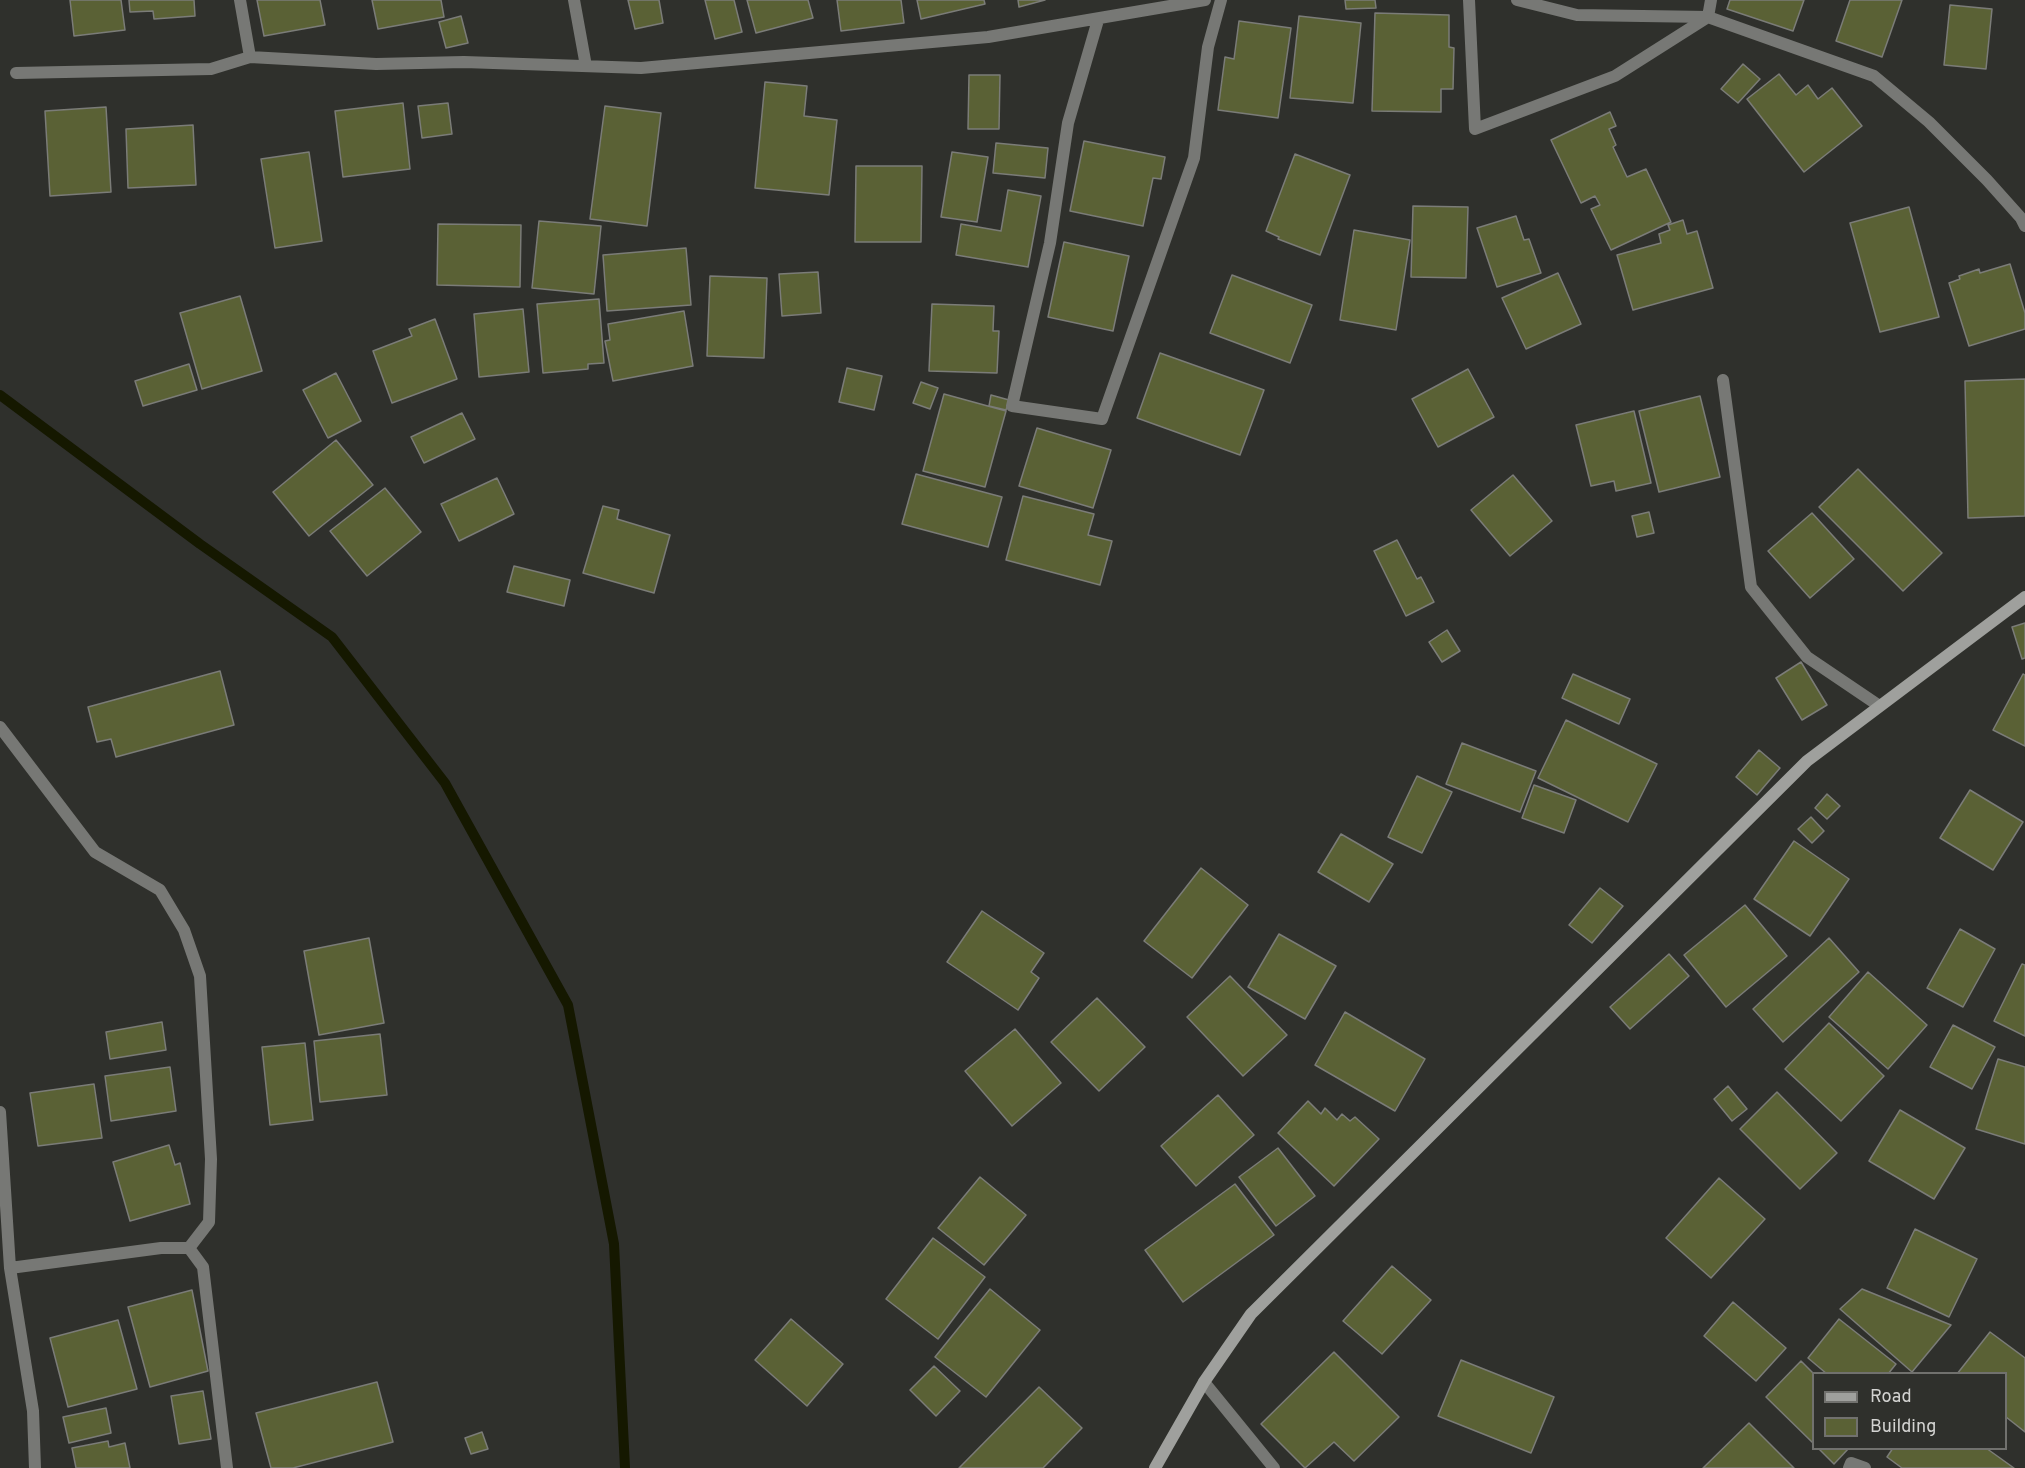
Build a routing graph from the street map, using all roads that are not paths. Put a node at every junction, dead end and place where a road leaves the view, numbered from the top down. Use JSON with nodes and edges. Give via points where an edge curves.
{"nodes":[{"id":1,"x":240,"y":0,"type":"edge"},
{"id":2,"x":574,"y":0,"type":"edge"},
{"id":3,"x":1206,"y":0,"type":"edge"},
{"id":4,"x":1221,"y":0,"type":"edge"},
{"id":5,"x":1469,"y":0,"type":"edge"},
{"id":6,"x":1517,"y":0,"type":"edge"},
{"id":7,"x":1711,"y":0,"type":"edge"},
{"id":8,"x":1708,"y":17,"type":"junction"},
{"id":9,"x":1098,"y":20,"type":"junction"},
{"id":10,"x":250,"y":57,"type":"junction"},
{"id":11,"x":585,"y":66,"type":"junction"},
{"id":12,"x":16,"y":73,"type":"dead end"},
{"id":13,"x":2025,"y":226,"type":"edge"},
{"id":14,"x":1723,"y":381,"type":"dead end"},
{"id":15,"x":2025,"y":597,"type":"edge"},
{"id":16,"x":1878,"y":705,"type":"junction"},
{"id":17,"x":0,"y":727,"type":"edge"},
{"id":18,"x":0,"y":1112,"type":"edge"},
{"id":19,"x":189,"y":1248,"type":"junction"},
{"id":20,"x":10,"y":1269,"type":"junction"},
{"id":21,"x":1204,"y":1383,"type":"junction"},
{"id":22,"x":35,"y":1468,"type":"edge"},
{"id":23,"x":227,"y":1468,"type":"edge"},
{"id":24,"x":1155,"y":1468,"type":"edge"},
{"id":25,"x":1274,"y":1468,"type":"edge"},
{"id":26,"x":1849,"y":1468,"type":"edge"},
{"id":27,"x":1865,"y":1468,"type":"edge"}],
"edges":[{"from":1,"to":10,"type":"street"},
{"from":2,"to":11,"type":"street"},
{"from":3,"to":9,"type":"street"},
{"from":4,"to":9,"type":"street","via":[[1208,46],[1194,158],[1102,419],[1012,406],[1050,243],[1068,123]]},
{"from":5,"to":8,"type":"street","via":[[1475,129],[1615,76]]},
{"from":6,"to":8,"type":"street","via":[[1576,15]]},
{"from":7,"to":8,"type":"street"},
{"from":8,"to":13,"type":"street","via":[[1874,76],[1929,122]]},
{"from":9,"to":11,"type":"street","via":[[988,37],[641,68]]},
{"from":10,"to":11,"type":"street","via":[[376,64]]},
{"from":10,"to":12,"type":"street","via":[[212,69]]},
{"from":14,"to":16,"type":"street","via":[[1751,587],[1807,657]]},
{"from":15,"to":16,"type":"street"},
{"from":16,"to":21,"type":"street","via":[[1807,761],[1251,1314]]},
{"from":17,"to":19,"type":"street","via":[[95,852],[160,890],[184,930],[200,976],[211,1159],[209,1222]]},
{"from":18,"to":20,"type":"street"},
{"from":19,"to":20,"type":"street","via":[[161,1248]]},
{"from":19,"to":23,"type":"street","via":[[203,1267]]},
{"from":20,"to":22,"type":"street","via":[[33,1411]]},
{"from":21,"to":24,"type":"street"},
{"from":21,"to":25,"type":"street"},
{"from":26,"to":27,"type":"street","via":[[1851,1463]]}]}
